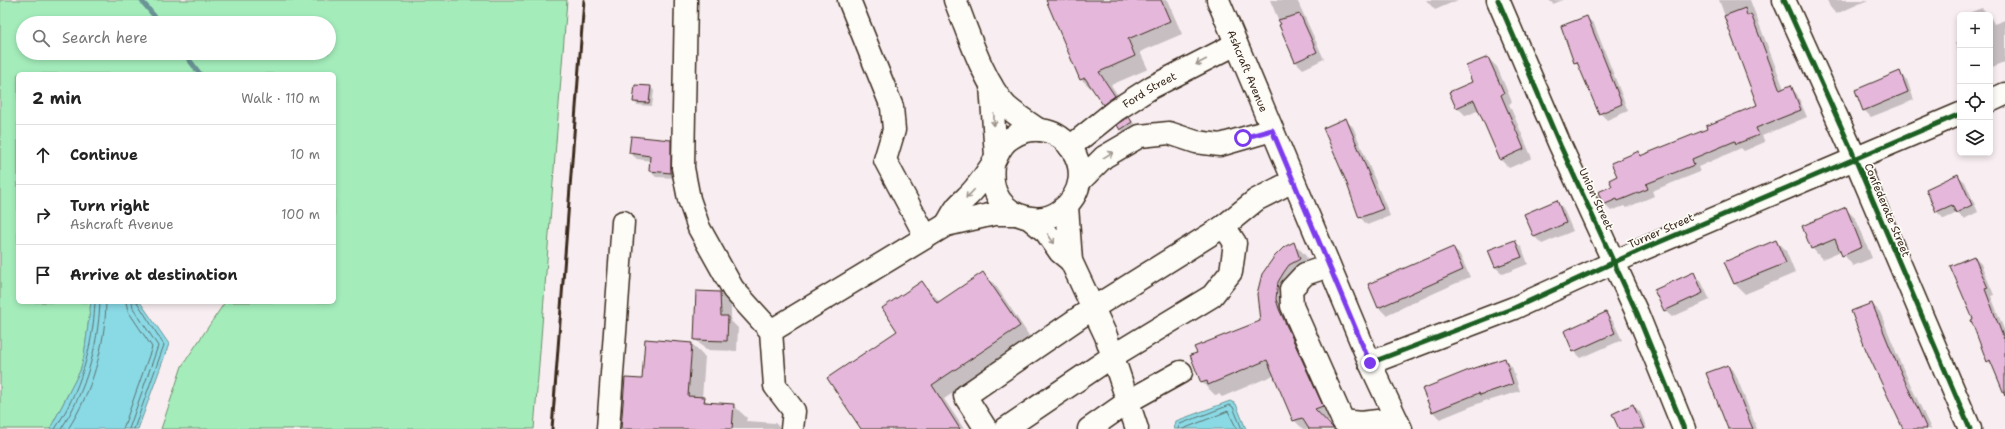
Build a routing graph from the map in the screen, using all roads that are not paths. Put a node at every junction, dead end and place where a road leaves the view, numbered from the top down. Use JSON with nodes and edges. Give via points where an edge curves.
{"nodes":[{"id":1,"x":686,"y":0,"type":"edge"},
{"id":2,"x":849,"y":0,"type":"edge"},
{"id":3,"x":955,"y":0,"type":"edge"},
{"id":4,"x":1218,"y":0,"type":"edge"},
{"id":5,"x":1498,"y":0,"type":"edge"},
{"id":6,"x":1784,"y":0,"type":"edge"},
{"id":7,"x":1236,"y":44,"type":"junction"},
{"id":8,"x":991,"y":85,"type":"junction"},
{"id":9,"x":2005,"y":94,"type":"edge"},
{"id":10,"x":1993,"y":100,"type":"edge"},
{"id":11,"x":1957,"y":115,"type":"edge"},
{"id":12,"x":1039,"y":130,"type":"junction"},
{"id":13,"x":1272,"y":130,"type":"junction"},
{"id":14,"x":1070,"y":147,"type":"junction"},
{"id":15,"x":1855,"y":158,"type":"junction"},
{"id":16,"x":994,"y":160,"type":"junction"},
{"id":17,"x":1080,"y":181,"type":"junction"},
{"id":18,"x":1293,"y":181,"type":"junction"},
{"id":19,"x":1067,"y":206,"type":"junction"},
{"id":20,"x":1022,"y":216,"type":"junction"},
{"id":21,"x":623,"y":222,"type":"dead end"},
{"id":22,"x":946,"y":225,"type":"junction"},
{"id":23,"x":1224,"y":226,"type":"junction"},
{"id":24,"x":926,"y":237,"type":"junction"},
{"id":25,"x":1071,"y":261,"type":"junction"},
{"id":26,"x":1614,"y":262,"type":"junction"},
{"id":27,"x":1329,"y":266,"type":"junction"},
{"id":28,"x":1093,"y":308,"type":"junction"},
{"id":29,"x":771,"y":331,"type":"junction"},
{"id":30,"x":1113,"y":356,"type":"junction"},
{"id":31,"x":1370,"y":363,"type":"junction"},
{"id":32,"x":1181,"y":372,"type":"dead end"},
{"id":33,"x":1129,"y":401,"type":"junction"},
{"id":34,"x":1399,"y":424,"type":"edge"},
{"id":35,"x":608,"y":429,"type":"edge"},
{"id":36,"x":792,"y":429,"type":"edge"},
{"id":37,"x":986,"y":429,"type":"edge"},
{"id":38,"x":1005,"y":429,"type":"edge"},
{"id":39,"x":1089,"y":429,"type":"edge"},
{"id":40,"x":1136,"y":429,"type":"edge"},
{"id":41,"x":1684,"y":429,"type":"edge"},
{"id":42,"x":1970,"y":429,"type":"edge"}],
"edges":[{"from":1,"to":29,"type":"street","via":[[683,168],[689,199],[699,228],[733,289]]},
{"from":2,"to":24,"type":"street","via":[[892,107],[894,130],[885,160]]},
{"from":3,"to":8,"type":"street"},
{"from":4,"to":7,"type":"street","name":"Ashcraft Avenue"},
{"from":5,"to":26,"type":"street","name":"Union Street","via":[[1560,145]]},
{"from":6,"to":15,"type":"street","name":"Confederate Street"},
{"from":7,"to":13,"type":"street","name":"Ashcraft Avenue"},
{"from":7,"to":14,"type":"street","name":"Ford Street","one_way":true,"via":[[1152,87],[1116,110]]},
{"from":8,"to":12,"type":"street","via":[[1006,105]]},
{"from":8,"to":16,"type":"street","one_way":true},
{"from":9,"to":10,"type":"street"},
{"from":11,"to":15,"type":"street","name":"Turner Street"},
{"from":12,"to":14,"type":"street","via":[[1053,133]]},
{"from":12,"to":16,"type":"street","via":[[1023,131],[1009,138],[999,149]]},
{"from":17,"to":13,"type":"street","one_way":true,"via":[[1104,157],[1140,136],[1169,133],[1196,142],[1220,145]]},
{"from":13,"to":18,"type":"street","name":"Ashcraft Avenue"},
{"from":14,"to":17,"type":"street","via":[[1076,154],[1080,167]]},
{"from":15,"to":26,"type":"street","name":"Turner Street"},
{"from":15,"to":42,"type":"street","name":"Confederate Street"},
{"from":16,"to":20,"type":"street","via":[[992,179],[996,194],[1004,205]]},
{"from":16,"to":22,"type":"street","one_way":true,"via":[[976,188],[957,208]]},
{"from":17,"to":19,"type":"street","via":[[1075,195]]},
{"from":18,"to":23,"type":"street","via":[[1256,200]]},
{"from":18,"to":27,"type":"street","name":"Ashcraft Avenue"},
{"from":19,"to":20,"type":"street","via":[[1056,214],[1042,218]]},
{"from":19,"to":25,"type":"street"},
{"from":20,"to":22,"type":"street","via":[[994,214]]},
{"from":20,"to":25,"type":"street","one_way":true,"via":[[1046,232],[1060,252]]},
{"from":21,"to":35,"type":"street"},
{"from":22,"to":24,"type":"street"},
{"from":23,"to":28,"type":"street"},
{"from":23,"to":30,"type":"street","via":[[1234,242],[1231,272],[1212,296]]},
{"from":24,"to":29,"type":"street"},
{"from":25,"to":28,"type":"street"},
{"from":26,"to":31,"type":"street","name":"Turner Street","via":[[1514,308]]},
{"from":26,"to":41,"type":"street","name":"Union Street"},
{"from":27,"to":31,"type":"street","name":"Ashcraft Avenue"},
{"from":27,"to":34,"type":"street","via":[[1305,274],[1300,279],[1291,289],[1292,306],[1343,421]]},
{"from":28,"to":30,"type":"street"},
{"from":28,"to":37,"type":"street","via":[[966,396]]},
{"from":29,"to":36,"type":"street","via":[[775,386],[794,411]]},
{"from":30,"to":33,"type":"street"},
{"from":30,"to":38,"type":"street"},
{"from":31,"to":34,"type":"street","name":"Ashcraft Avenue"},
{"from":32,"to":33,"type":"street"},
{"from":33,"to":39,"type":"street"},
{"from":33,"to":40,"type":"street"}]}
